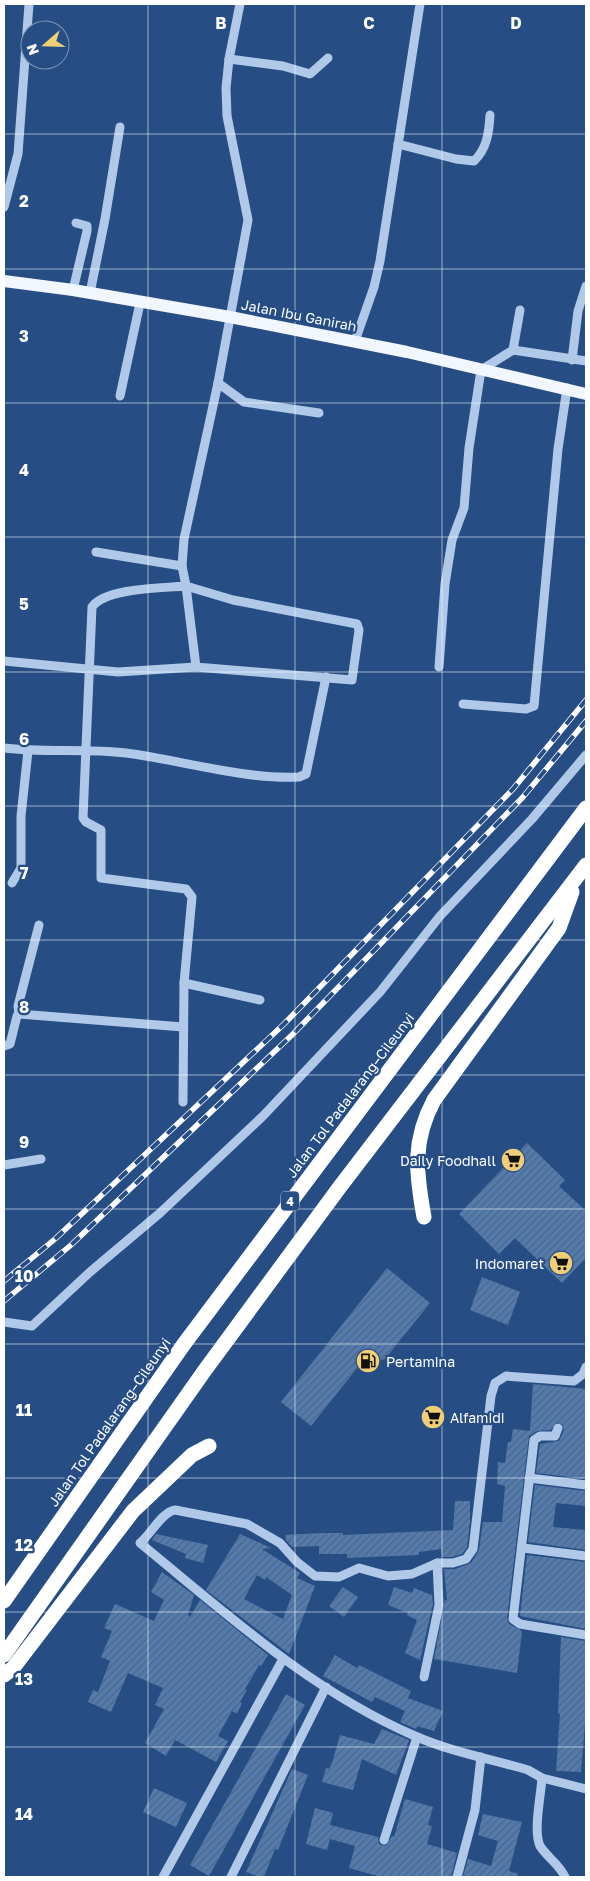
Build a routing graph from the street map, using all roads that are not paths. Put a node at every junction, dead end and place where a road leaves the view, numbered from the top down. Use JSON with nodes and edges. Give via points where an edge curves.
{"nodes":[{"id":1,"x":29,"y":4,"type":"edge"},
{"id":2,"x":240,"y":4,"type":"edge"},
{"id":3,"x":420,"y":4,"type":"edge"},
{"id":4,"x":328,"y":58,"type":"dead end"},
{"id":5,"x":229,"y":59,"type":"junction"},
{"id":6,"x":490,"y":116,"type":"dead end"},
{"id":7,"x":120,"y":127,"type":"dead end"},
{"id":8,"x":398,"y":144,"type":"junction"},
{"id":9,"x":4,"y":207,"type":"edge"},
{"id":10,"x":76,"y":222,"type":"dead end"},
{"id":11,"x":4,"y":281,"type":"edge"},
{"id":12,"x":586,"y":286,"type":"edge"},
{"id":13,"x":73,"y":290,"type":"junction"},
{"id":14,"x":90,"y":294,"type":"junction"},
{"id":15,"x":140,"y":303,"type":"junction"},
{"id":16,"x":520,"y":310,"type":"dead end"},
{"id":17,"x":230,"y":318,"type":"junction"},
{"id":18,"x":355,"y":342,"type":"junction"},
{"id":19,"x":513,"y":350,"type":"junction"},
{"id":20,"x":572,"y":360,"type":"junction"},
{"id":21,"x":586,"y":361,"type":"edge"},
{"id":22,"x":481,"y":370,"type":"junction"},
{"id":23,"x":218,"y":383,"type":"junction"},
{"id":24,"x":567,"y":388,"type":"junction"},
{"id":25,"x":586,"y":394,"type":"edge"},
{"id":26,"x":120,"y":396,"type":"dead end"},
{"id":27,"x":319,"y":413,"type":"dead end"},
{"id":28,"x":96,"y":552,"type":"dead end"},
{"id":29,"x":182,"y":566,"type":"junction"},
{"id":30,"x":186,"y":586,"type":"junction"},
{"id":31,"x":4,"y":661,"type":"edge"},
{"id":32,"x":196,"y":667,"type":"junction"},
{"id":33,"x":440,"y":667,"type":"dead end"},
{"id":34,"x":88,"y":668,"type":"junction"},
{"id":35,"x":326,"y":677,"type":"junction"},
{"id":36,"x":463,"y":704,"type":"dead end"},
{"id":37,"x":4,"y":748,"type":"edge"},
{"id":38,"x":28,"y":750,"type":"junction"},
{"id":39,"x":87,"y":750,"type":"junction"},
{"id":40,"x":586,"y":755,"type":"edge"},
{"id":41,"x":586,"y":808,"type":"edge"},
{"id":42,"x":582,"y":871,"type":"edge"},
{"id":43,"x":12,"y":883,"type":"dead end"},
{"id":44,"x":39,"y":925,"type":"dead end"},
{"id":45,"x":184,"y":983,"type":"junction"},
{"id":46,"x":260,"y":1000,"type":"dead end"},
{"id":47,"x":20,"y":1014,"type":"junction"},
{"id":48,"x":182,"y":1027,"type":"junction"},
{"id":49,"x":4,"y":1046,"type":"edge"},
{"id":50,"x":183,"y":1102,"type":"dead end"},
{"id":51,"x":41,"y":1159,"type":"dead end"},
{"id":52,"x":4,"y":1165,"type":"edge"},
{"id":53,"x":424,"y":1217,"type":"dead end"},
{"id":54,"x":4,"y":1322,"type":"edge"},
{"id":55,"x":586,"y":1367,"type":"edge"},
{"id":56,"x":558,"y":1428,"type":"dead end"},
{"id":57,"x":209,"y":1446,"type":"dead end"},
{"id":58,"x":529,"y":1478,"type":"junction"},
{"id":59,"x":586,"y":1485,"type":"edge"},
{"id":60,"x":522,"y":1548,"type":"junction"},
{"id":61,"x":586,"y":1556,"type":"edge"},
{"id":62,"x":437,"y":1564,"type":"junction"},
{"id":63,"x":4,"y":1601,"type":"edge"},
{"id":64,"x":586,"y":1635,"type":"edge"},
{"id":65,"x":4,"y":1655,"type":"edge"},
{"id":66,"x":283,"y":1659,"type":"junction"},
{"id":67,"x":4,"y":1675,"type":"edge"},
{"id":68,"x":424,"y":1677,"type":"dead end"},
{"id":69,"x":326,"y":1688,"type":"junction"},
{"id":70,"x":416,"y":1737,"type":"junction"},
{"id":71,"x":481,"y":1757,"type":"junction"},
{"id":72,"x":542,"y":1778,"type":"junction"},
{"id":73,"x":586,"y":1789,"type":"edge"},
{"id":74,"x":384,"y":1840,"type":"dead end"},
{"id":75,"x":163,"y":1877,"type":"edge"},
{"id":76,"x":231,"y":1877,"type":"edge"},
{"id":77,"x":457,"y":1877,"type":"edge"},
{"id":78,"x":564,"y":1877,"type":"edge"}],
"edges":[{"from":1,"to":9,"type":"street","via":[[18,154]]},
{"from":2,"to":5,"type":"street"},
{"from":3,"to":8,"type":"street"},
{"from":4,"to":5,"type":"street","via":[[310,74],[282,66]]},
{"from":5,"to":17,"type":"street","via":[[228,116],[248,220]]},
{"from":6,"to":8,"type":"street","via":[[488,137],[480,156],[474,161]]},
{"from":7,"to":14,"type":"street"},
{"from":8,"to":18,"type":"street","via":[[374,288]]},
{"from":10,"to":13,"type":"street","via":[[86,226],[87,232]]},
{"from":11,"to":13,"type":"main road","name":"Jalan Ibu Ganirah"},
{"from":12,"to":20,"type":"street","via":[[578,312]]},
{"from":13,"to":14,"type":"main road","name":"Jalan Ibu Ganirah"},
{"from":14,"to":15,"type":"main road","name":"Jalan Ibu Ganirah"},
{"from":15,"to":17,"type":"main road","name":"Jalan Ibu Ganirah"},
{"from":15,"to":26,"type":"street"},
{"from":16,"to":19,"type":"street"},
{"from":17,"to":18,"type":"main road","name":"Jalan Ibu Ganirah"},
{"from":17,"to":23,"type":"street"},
{"from":18,"to":22,"type":"main road","name":"Jalan Ibu Ganirah"},
{"from":19,"to":20,"type":"street"},
{"from":19,"to":22,"type":"street"},
{"from":20,"to":21,"type":"street"},
{"from":22,"to":24,"type":"main road","name":"Jalan Ibu Ganirah"},
{"from":22,"to":33,"type":"street","via":[[464,508],[452,540],[445,584]]},
{"from":23,"to":27,"type":"street","via":[[244,402]]},
{"from":23,"to":29,"type":"street","via":[[184,539]]},
{"from":24,"to":25,"type":"main road","name":"Jalan Ibu Ganirah"},
{"from":24,"to":36,"type":"street","via":[[558,449],[534,706],[526,709]]},
{"from":28,"to":29,"type":"street"},
{"from":29,"to":30,"type":"street"},
{"from":30,"to":32,"type":"street"},
{"from":30,"to":34,"type":"street","via":[[112,594],[95,602]]},
{"from":30,"to":35,"type":"street","via":[[232,600],[357,624],[359,630],[352,680]]},
{"from":31,"to":34,"type":"street"},
{"from":32,"to":34,"type":"street","via":[[132,672]]},
{"from":32,"to":35,"type":"street"},
{"from":34,"to":39,"type":"street"},
{"from":35,"to":39,"type":"street","via":[[306,774],[299,777],[246,773]]},
{"from":37,"to":38,"type":"street"},
{"from":38,"to":39,"type":"street"},
{"from":38,"to":43,"type":"street","via":[[21,816],[21,868]]},
{"from":39,"to":45,"type":"street","via":[[83,818],[101,830],[101,878],[186,889],[191,893],[193,901]]},
{"from":40,"to":54,"type":"street","via":[[532,819],[440,916],[380,992],[263,1116],[32,1326]]},
{"from":41,"to":63,"type":"highway","name":"Jalan Tol Padalarang–Cileunyi","number":"4","via":[[184,1344]]},
{"from":42,"to":53,"type":"highway","via":[[559,928],[425,1117],[416,1153],[417,1182]]},
{"from":42,"to":65,"type":"highway","number":"4","via":[[204,1370]]},
{"from":44,"to":47,"type":"street","via":[[18,1006]]},
{"from":45,"to":46,"type":"street"},
{"from":45,"to":48,"type":"street"},
{"from":47,"to":48,"type":"street"},
{"from":47,"to":49,"type":"street","via":[[10,1044]]},
{"from":48,"to":50,"type":"street","via":[[185,1062]]},
{"from":51,"to":52,"type":"street"},
{"from":55,"to":62,"type":"street","via":[[574,1381],[506,1376],[495,1383],[471,1554],[453,1563]]},
{"from":56,"to":58,"type":"street","via":[[555,1436],[540,1436],[534,1440]]},
{"from":57,"to":67,"type":"highway","via":[[192,1455],[133,1511],[13,1668]]},
{"from":58,"to":59,"type":"street"},
{"from":58,"to":60,"type":"street"},
{"from":60,"to":61,"type":"street"},
{"from":60,"to":64,"type":"street","via":[[513,1619],[516,1623]]},
{"from":62,"to":66,"type":"street","via":[[398,1576],[358,1568],[340,1577],[324,1578],[297,1562],[280,1543],[248,1524],[170,1511],[140,1543]]},
{"from":62,"to":68,"type":"street","via":[[439,1605]]},
{"from":66,"to":69,"type":"street"},
{"from":66,"to":75,"type":"street"},
{"from":69,"to":70,"type":"street"},
{"from":69,"to":76,"type":"street"},
{"from":70,"to":71,"type":"street"},
{"from":70,"to":74,"type":"street"},
{"from":71,"to":72,"type":"street","via":[[528,1770]]},
{"from":71,"to":77,"type":"street","via":[[476,1810]]},
{"from":72,"to":73,"type":"street"},
{"from":72,"to":78,"type":"street","via":[[537,1834],[546,1854]]}]}
